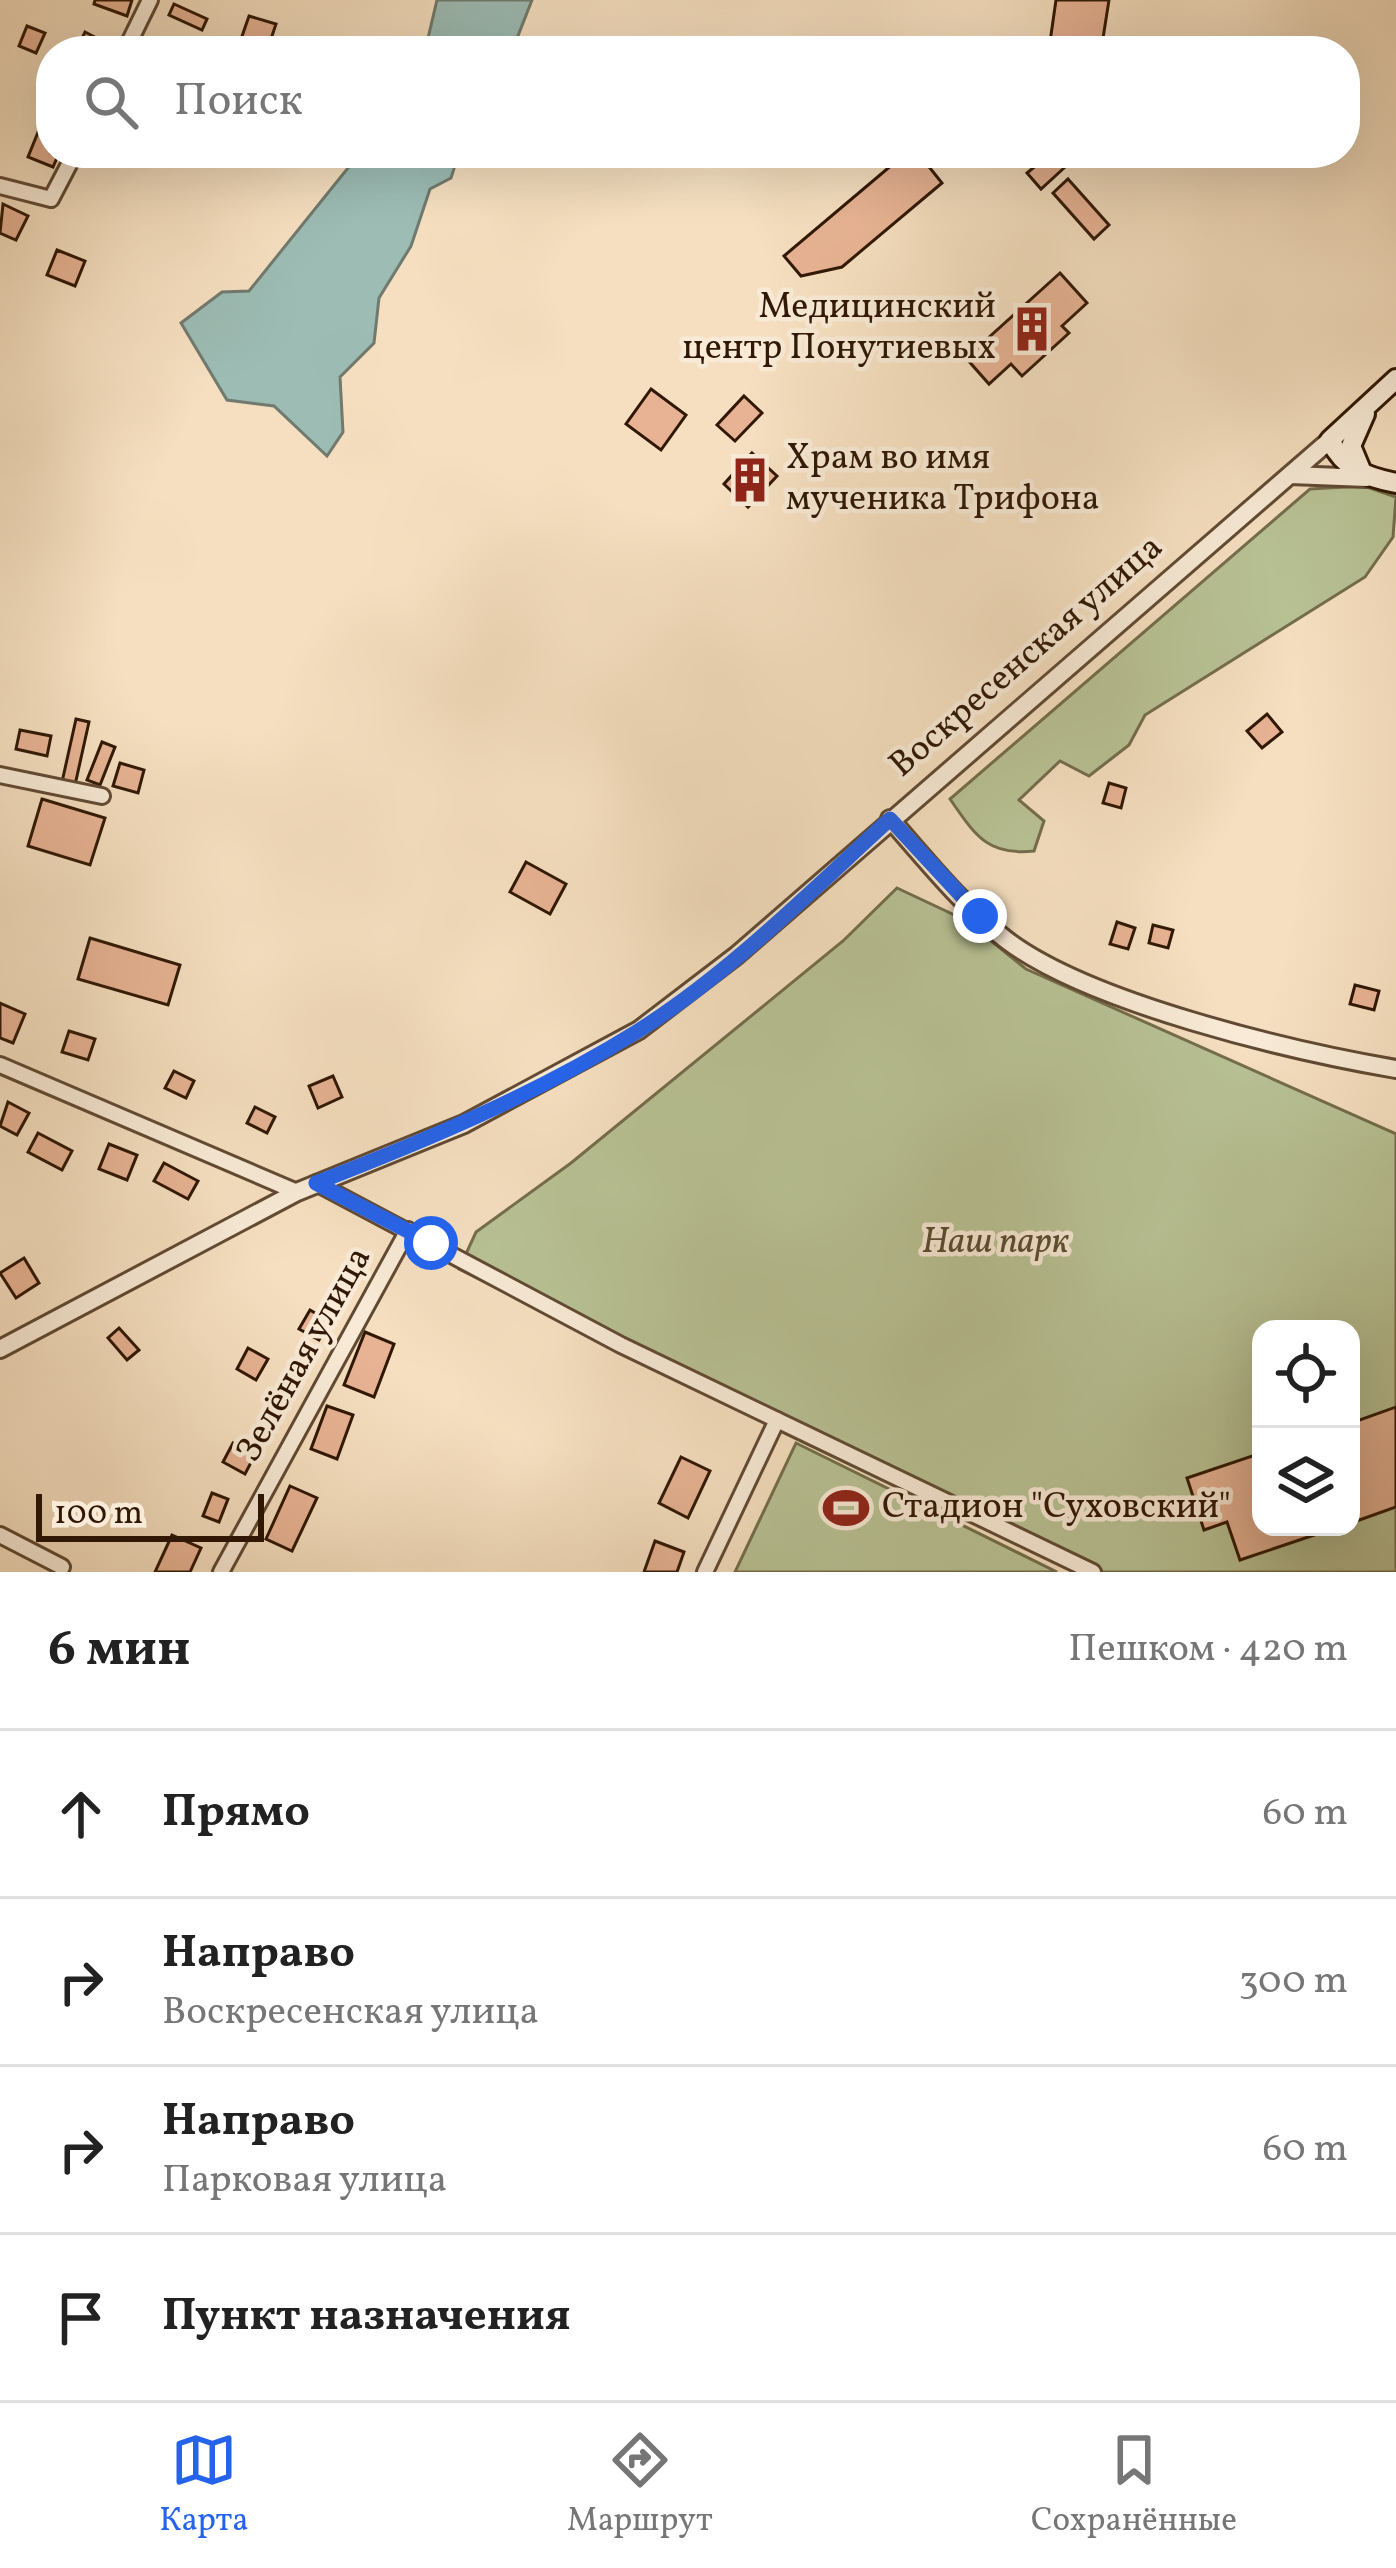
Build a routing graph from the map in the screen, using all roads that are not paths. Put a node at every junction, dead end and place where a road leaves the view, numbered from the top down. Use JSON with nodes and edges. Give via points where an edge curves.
{"nodes":[{"id":1,"x":150,"y":0,"type":"edge"},
{"id":2,"x":132,"y":36,"type":"edge"},
{"id":3,"x":67,"y":168,"type":"edge"},
{"id":4,"x":0,"y":186,"type":"edge"},
{"id":5,"x":1396,"y":379,"type":"edge"},
{"id":6,"x":1373,"y":402,"type":"junction"},
{"id":7,"x":1330,"y":440,"type":"junction"},
{"id":8,"x":1290,"y":475,"type":"junction"},
{"id":9,"x":1368,"y":478,"type":"junction"},
{"id":10,"x":1396,"y":483,"type":"edge"},
{"id":11,"x":0,"y":776,"type":"edge"},
{"id":12,"x":102,"y":796,"type":"dead end"},
{"id":13,"x":890,"y":819,"type":"junction"},
{"id":14,"x":0,"y":1065,"type":"edge"},
{"id":15,"x":1396,"y":1070,"type":"edge"},
{"id":16,"x":316,"y":1183,"type":"junction"},
{"id":17,"x":297,"y":1192,"type":"junction"},
{"id":18,"x":408,"y":1231,"type":"junction"},
{"id":19,"x":0,"y":1349,"type":"edge"},
{"id":20,"x":777,"y":1420,"type":"junction"},
{"id":21,"x":0,"y":1535,"type":"edge"},
{"id":22,"x":62,"y":1567,"type":"dead end"},
{"id":23,"x":221,"y":1572,"type":"edge"},
{"id":24,"x":704,"y":1572,"type":"edge"},
{"id":25,"x":1093,"y":1572,"type":"edge"}],
"edges":[{"from":1,"to":2,"type":"street"},
{"from":3,"to":4,"type":"street","via":[[52,199]]},
{"from":5,"to":6,"type":"main road","name":"Воскресенская улица"},
{"from":6,"to":7,"type":"main road","name":"Воскресенская улица"},
{"from":6,"to":9,"type":"main road","via":[[1351,446]]},
{"from":7,"to":8,"type":"street","name":"Воскресенская улица"},
{"from":7,"to":9,"type":"main road"},
{"from":8,"to":9,"type":"street"},
{"from":8,"to":13,"type":"street","name":"Воскресенская улица"},
{"from":9,"to":10,"type":"main road"},
{"from":11,"to":12,"type":"street"},
{"from":13,"to":15,"type":"street","via":[[980,916],[1052,967],[1162,1010]]},
{"from":13,"to":16,"type":"street","name":"Воскресенская улица","via":[[737,956],[639,1030],[464,1124]]},
{"from":14,"to":17,"type":"street"},
{"from":16,"to":17,"type":"street","name":"Воскресенская улица"},
{"from":16,"to":18,"type":"street"},
{"from":17,"to":19,"type":"street","name":"Воскресенская улица"},
{"from":18,"to":20,"type":"street"},
{"from":18,"to":23,"type":"street","name":"Зелёная улица"},
{"from":20,"to":24,"type":"street"},
{"from":20,"to":25,"type":"street"},
{"from":21,"to":22,"type":"street"}]}
